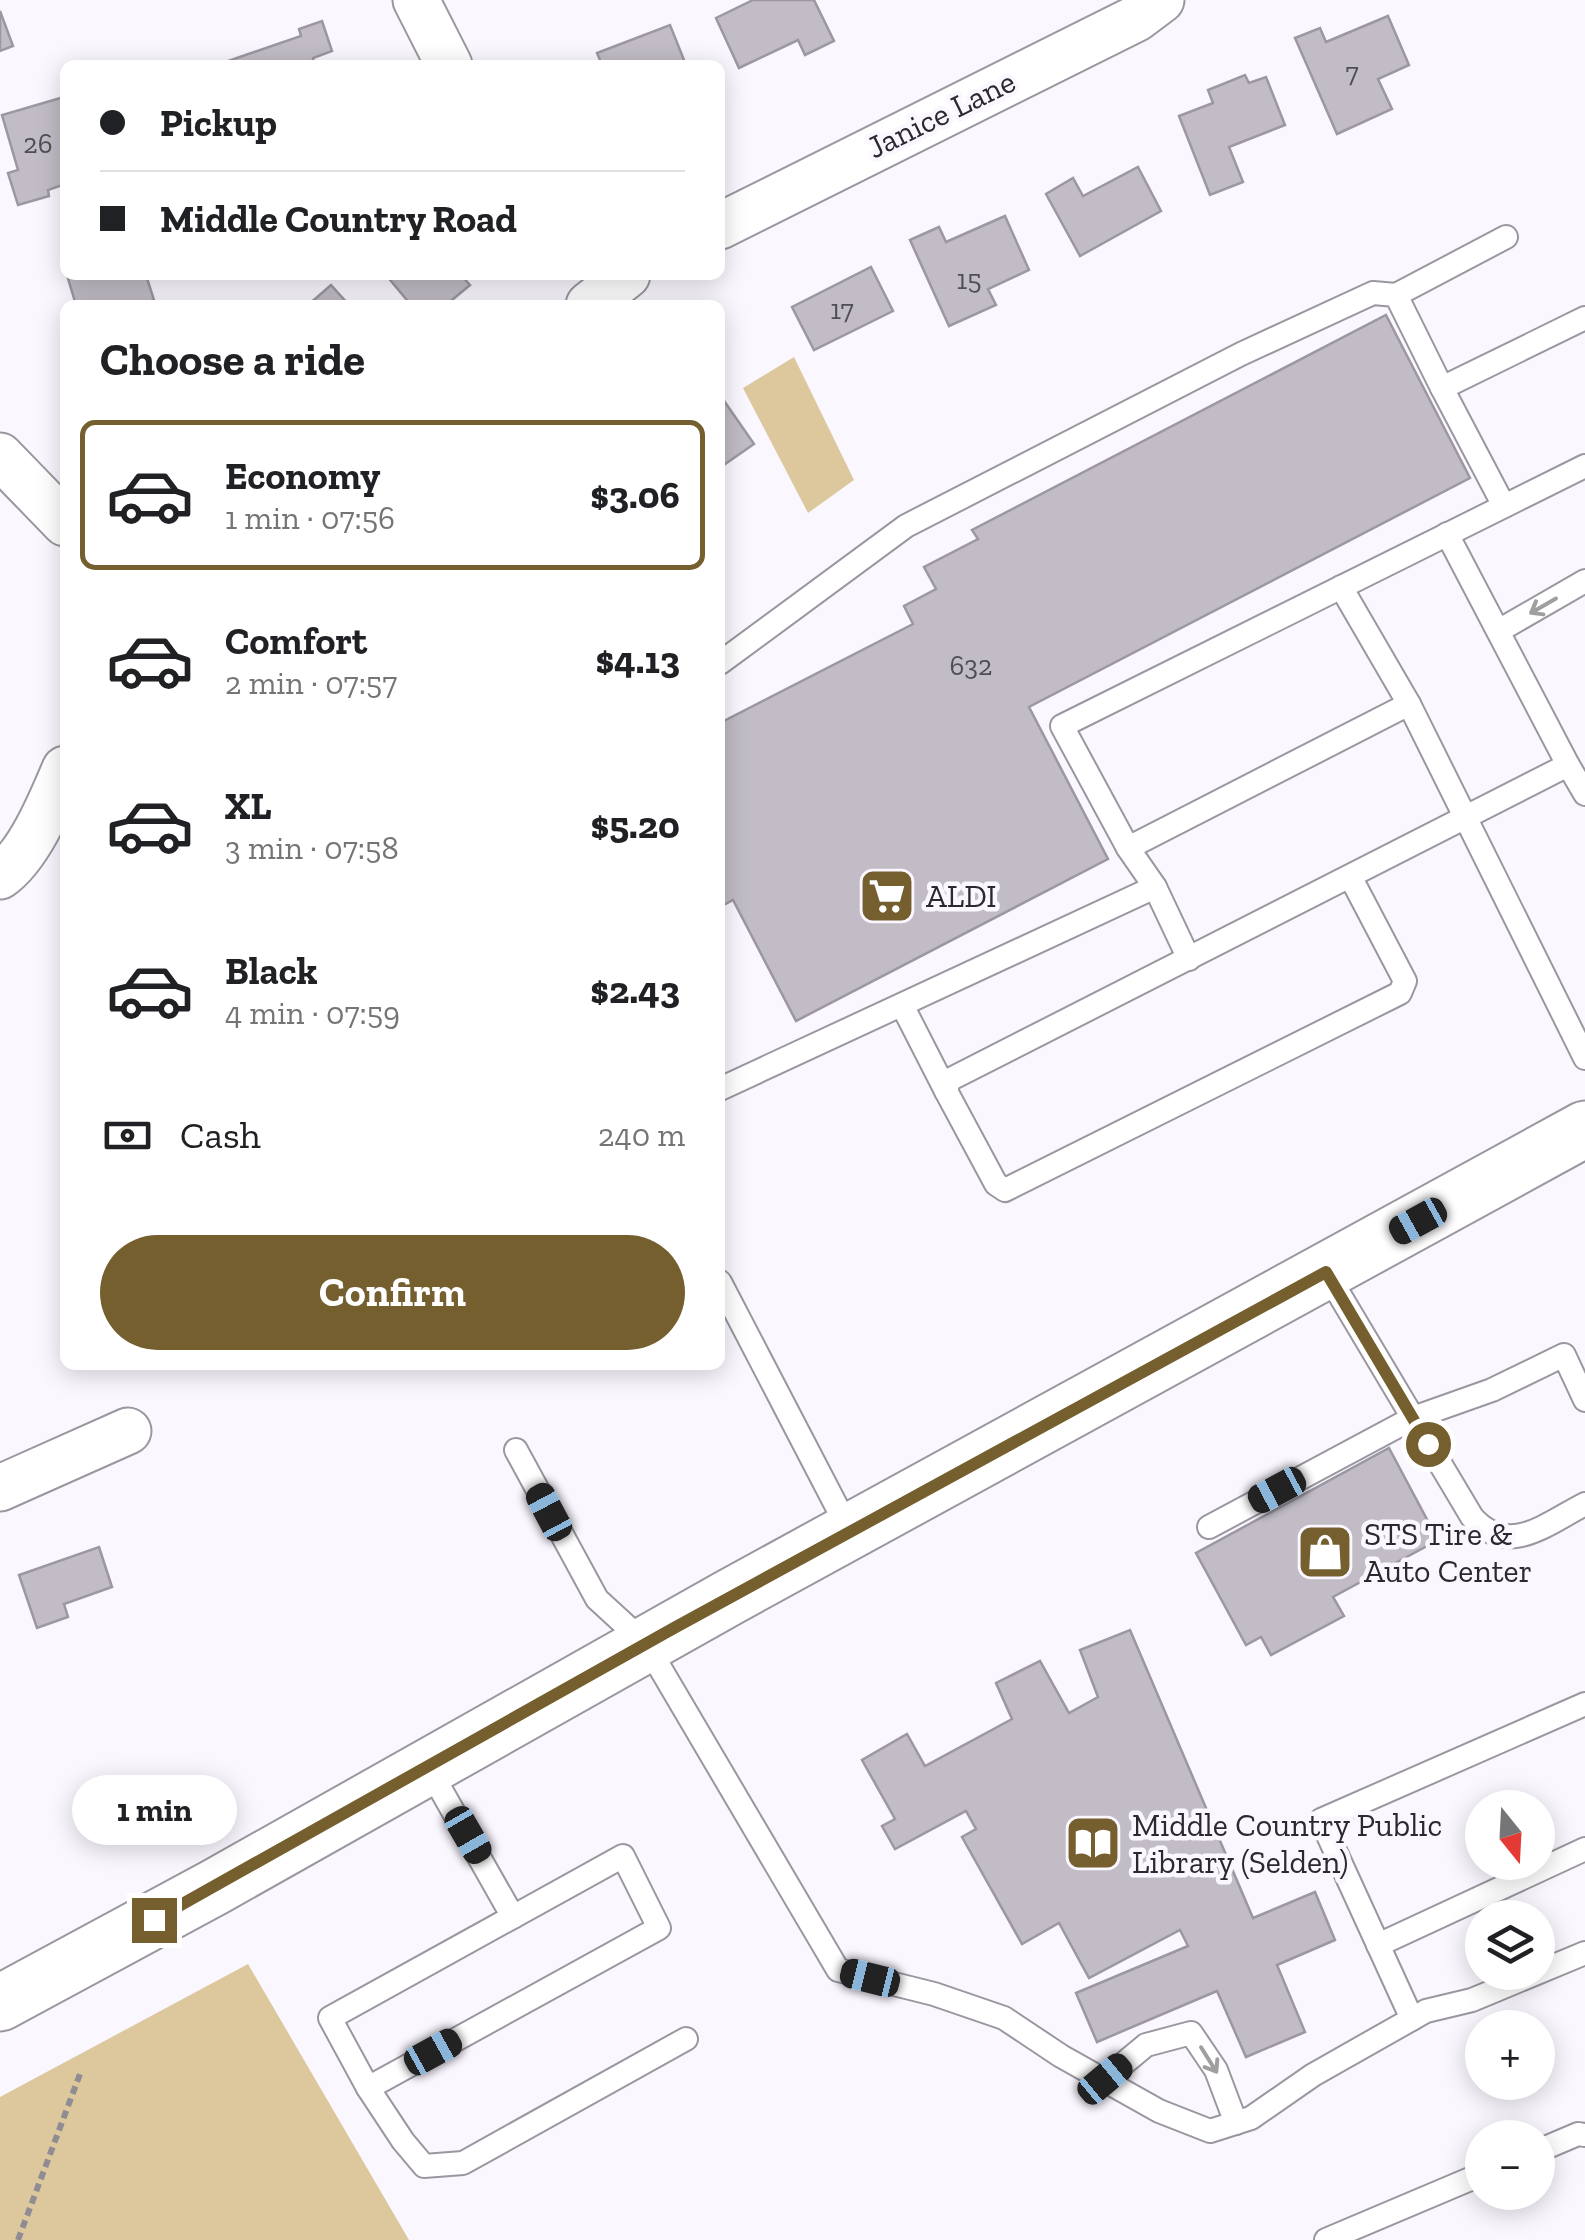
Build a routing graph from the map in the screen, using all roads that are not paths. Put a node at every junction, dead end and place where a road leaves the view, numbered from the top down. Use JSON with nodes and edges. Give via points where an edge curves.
{"nodes":[{"id":1,"x":416,"y":0,"type":"edge"},
{"id":2,"x":1160,"y":0,"type":"edge"},
{"id":3,"x":446,"y":60,"type":"edge"},
{"id":4,"x":725,"y":224,"type":"edge"},
{"id":5,"x":1506,"y":237,"type":"dead end"},
{"id":6,"x":1396,"y":295,"type":"junction"},
{"id":7,"x":1585,"y":318,"type":"edge"},
{"id":8,"x":1442,"y":388,"type":"junction"},
{"id":9,"x":0,"y":456,"type":"edge"},
{"id":10,"x":1585,"y":466,"type":"edge"},
{"id":11,"x":1504,"y":506,"type":"junction"},
{"id":12,"x":60,"y":518,"type":"edge"},
{"id":13,"x":1447,"y":534,"type":"junction"},
{"id":14,"x":1585,"y":581,"type":"edge"},
{"id":15,"x":1341,"y":588,"type":"junction"},
{"id":16,"x":1500,"y":630,"type":"junction"},
{"id":17,"x":725,"y":659,"type":"edge"},
{"id":18,"x":1409,"y":704,"type":"junction"},
{"id":19,"x":1568,"y":766,"type":"junction"},
{"id":20,"x":60,"y":779,"type":"edge"},
{"id":21,"x":1585,"y":794,"type":"edge"},
{"id":22,"x":1466,"y":819,"type":"junction"},
{"id":23,"x":1128,"y":848,"type":"junction"},
{"id":24,"x":0,"y":876,"type":"edge"},
{"id":25,"x":1350,"y":878,"type":"junction"},
{"id":26,"x":1154,"y":887,"type":"junction"},
{"id":27,"x":1189,"y":959,"type":"junction"},
{"id":28,"x":902,"y":1005,"type":"junction"},
{"id":29,"x":1585,"y":1058,"type":"edge"},
{"id":30,"x":725,"y":1087,"type":"edge"},
{"id":31,"x":946,"y":1091,"type":"junction"},
{"id":32,"x":1585,"y":1129,"type":"edge"},
{"id":33,"x":1326,"y":1272,"type":"junction"},
{"id":34,"x":725,"y":1292,"type":"edge"},
{"id":35,"x":1585,"y":1400,"type":"edge"},
{"id":36,"x":1413,"y":1418,"type":"junction"},
{"id":37,"x":128,"y":1431,"type":"dead end"},
{"id":38,"x":516,"y":1450,"type":"dead end"},
{"id":39,"x":0,"y":1488,"type":"edge"},
{"id":40,"x":1585,"y":1504,"type":"edge"},
{"id":41,"x":1209,"y":1527,"type":"dead end"},
{"id":42,"x":850,"y":1532,"type":"junction"},
{"id":43,"x":646,"y":1644,"type":"junction"},
{"id":44,"x":1585,"y":1704,"type":"edge"},
{"id":45,"x":428,"y":1766,"type":"junction"},
{"id":46,"x":1585,"y":1849,"type":"edge"},
{"id":47,"x":513,"y":1916,"type":"junction"},
{"id":48,"x":1378,"y":1945,"type":"junction"},
{"id":49,"x":1585,"y":1953,"type":"edge"},
{"id":50,"x":0,"y":2003,"type":"edge"},
{"id":51,"x":1412,"y":2019,"type":"junction"},
{"id":52,"x":686,"y":2039,"type":"dead end"},
{"id":53,"x":1105,"y":2079,"type":"junction"},
{"id":54,"x":368,"y":2088,"type":"junction"},
{"id":55,"x":1236,"y":2122,"type":"junction"},
{"id":56,"x":1585,"y":2135,"type":"edge"},
{"id":57,"x":1555,"y":2144,"type":"edge"},
{"id":58,"x":1465,"y":2181,"type":"edge"},
{"id":59,"x":1326,"y":2240,"type":"edge"}],
"edges":[{"from":1,"to":3,"type":"street"},
{"from":2,"to":4,"type":"street","name":"Janice Lane","via":[[1137,18]]},
{"from":5,"to":6,"type":"lane"},
{"from":6,"to":8,"type":"lane"},
{"from":6,"to":17,"type":"lane","via":[[1373,293],[1241,354],[906,526]]},
{"from":7,"to":8,"type":"lane"},
{"from":8,"to":11,"type":"lane"},
{"from":9,"to":12,"type":"street"},
{"from":10,"to":11,"type":"lane"},
{"from":11,"to":13,"type":"lane"},
{"from":13,"to":15,"type":"lane"},
{"from":13,"to":16,"type":"lane"},
{"from":14,"to":16,"type":"lane","one_way":true},
{"from":15,"to":18,"type":"lane"},
{"from":15,"to":23,"type":"lane","via":[[1062,726]]},
{"from":16,"to":19,"type":"lane"},
{"from":18,"to":22,"type":"lane"},
{"from":18,"to":23,"type":"lane"},
{"from":19,"to":21,"type":"lane"},
{"from":19,"to":22,"type":"lane"},
{"from":20,"to":24,"type":"street","via":[[14,867]]},
{"from":22,"to":25,"type":"lane"},
{"from":22,"to":29,"type":"lane"},
{"from":23,"to":26,"type":"lane"},
{"from":25,"to":27,"type":"lane"},
{"from":25,"to":31,"type":"lane","via":[[1405,981],[1400,993],[1006,1190],[996,1184]]},
{"from":26,"to":27,"type":"lane"},
{"from":26,"to":28,"type":"lane"},
{"from":27,"to":31,"type":"lane","via":[[950,1080]]},
{"from":28,"to":30,"type":"lane"},
{"from":28,"to":31,"type":"lane"},
{"from":32,"to":33,"type":"main road"},
{"from":33,"to":36,"type":"lane"},
{"from":33,"to":42,"type":"main road"},
{"from":34,"to":42,"type":"lane"},
{"from":35,"to":36,"type":"lane","via":[[1564,1355]]},
{"from":36,"to":40,"type":"lane","via":[[1484,1531],[1504,1538],[1525,1535]]},
{"from":36,"to":41,"type":"lane"},
{"from":37,"to":39,"type":"street"},
{"from":38,"to":43,"type":"lane","via":[[597,1599]]},
{"from":42,"to":43,"type":"main road"},
{"from":43,"to":45,"type":"main road"},
{"from":43,"to":53,"type":"lane","via":[[838,1970],[1004,2018]]},
{"from":44,"to":48,"type":"lane","via":[[1320,1820]]},
{"from":45,"to":47,"type":"lane"},
{"from":45,"to":50,"type":"main road"},
{"from":46,"to":48,"type":"lane"},
{"from":47,"to":54,"type":"lane","via":[[330,2018]]},
{"from":47,"to":54,"type":"lane","via":[[623,1856],[659,1928]]},
{"from":48,"to":51,"type":"lane"},
{"from":49,"to":51,"type":"lane"},
{"from":51,"to":55,"type":"lane"},
{"from":52,"to":54,"type":"lane","via":[[463,2163],[424,2166]]},
{"from":53,"to":55,"type":"lane","via":[[1210,2131]]},
{"from":53,"to":55,"type":"lane","one_way":true,"via":[[1146,2045],[1191,2033],[1216,2070]]},
{"from":56,"to":57,"type":"lane"},
{"from":58,"to":59,"type":"lane"}]}
